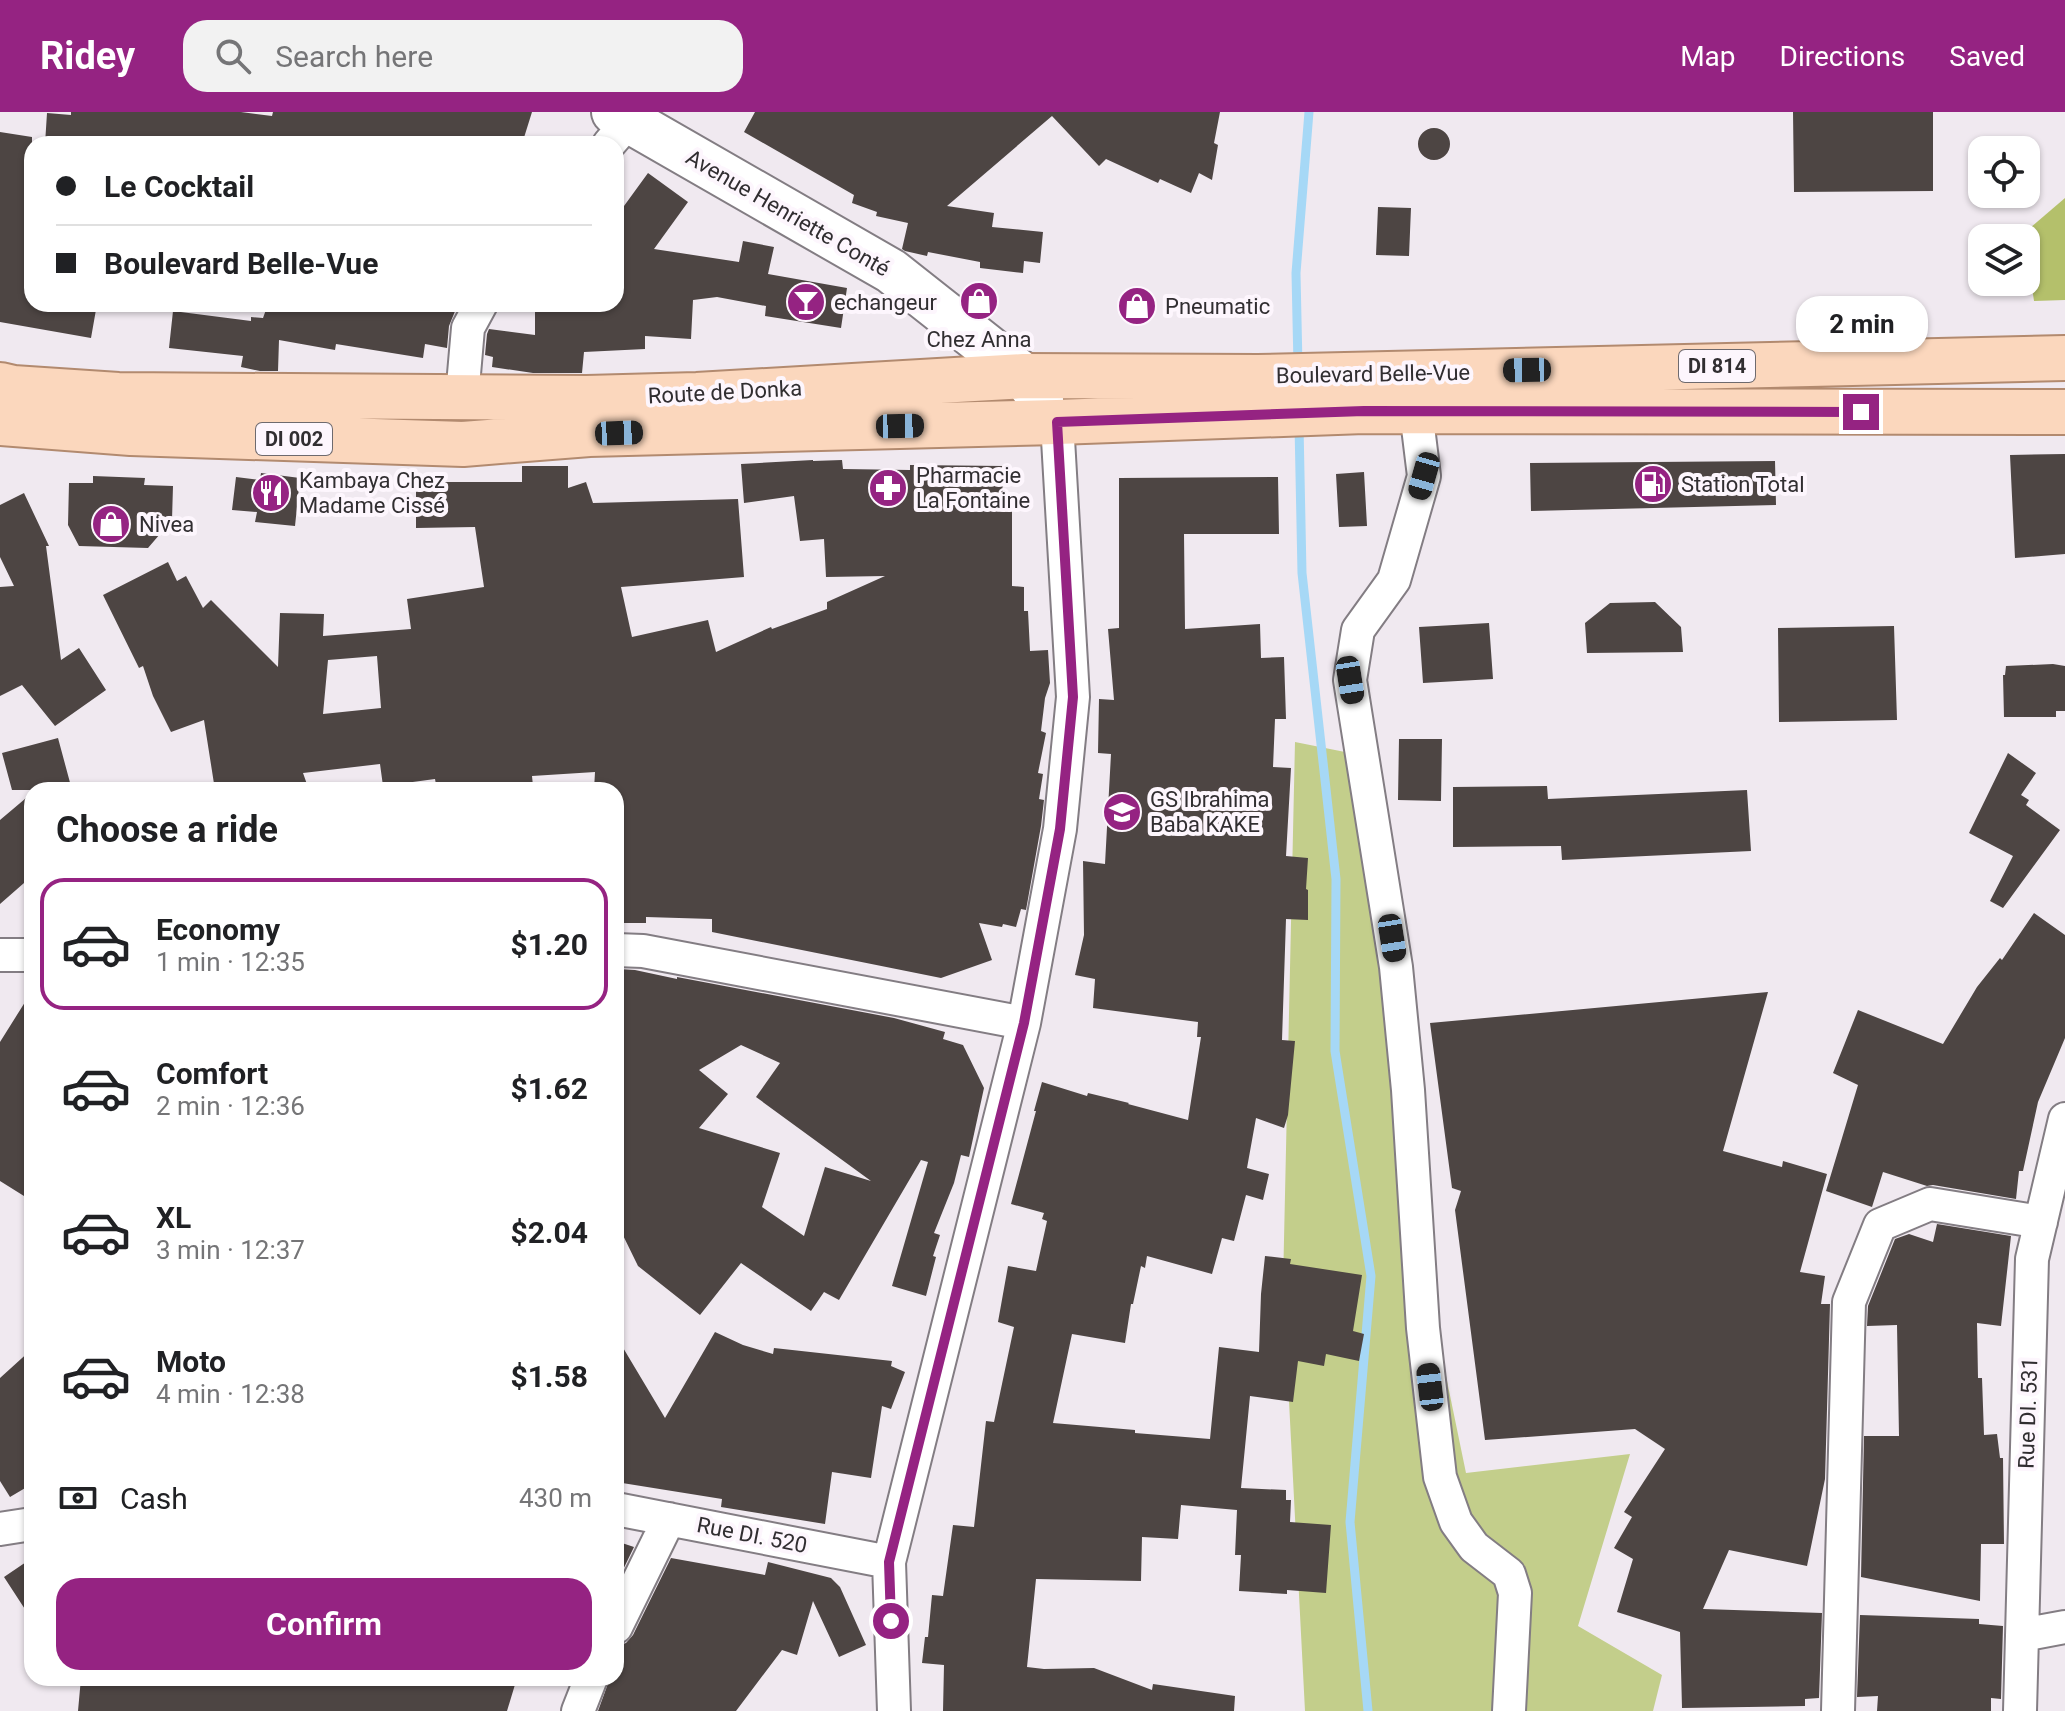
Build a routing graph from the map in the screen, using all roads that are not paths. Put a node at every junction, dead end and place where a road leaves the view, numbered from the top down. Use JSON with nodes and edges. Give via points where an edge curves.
{"nodes":[{"id":1,"x":617,"y":126,"type":"edge"},
{"id":2,"x":477,"y":312,"type":"edge"},
{"id":3,"x":2065,"y":358,"type":"edge"},
{"id":4,"x":1024,"y":376,"type":"junction"},
{"id":5,"x":0,"y":385,"type":"edge"},
{"id":6,"x":1366,"y":392,"type":"junction"},
{"id":7,"x":1254,"y":396,"type":"junction"},
{"id":8,"x":462,"y":397,"type":"junction"},
{"id":9,"x":1416,"y":411,"type":"junction"},
{"id":10,"x":2065,"y":412,"type":"edge"},
{"id":11,"x":588,"y":416,"type":"junction"},
{"id":12,"x":1057,"y":422,"type":"junction"},
{"id":13,"x":0,"y":423,"type":"edge"},
{"id":14,"x":624,"y":950,"type":"edge"},
{"id":15,"x":0,"y":955,"type":"edge"},
{"id":16,"x":24,"y":955,"type":"edge"},
{"id":17,"x":1024,"y":1023,"type":"junction"},
{"id":18,"x":2065,"y":1119,"type":"edge"},
{"id":19,"x":2041,"y":1222,"type":"junction"},
{"id":20,"x":624,"y":1511,"type":"edge"},
{"id":21,"x":669,"y":1519,"type":"junction"},
{"id":22,"x":24,"y":1525,"type":"edge"},
{"id":23,"x":0,"y":1529,"type":"edge"},
{"id":24,"x":889,"y":1562,"type":"junction"},
{"id":25,"x":624,"y":1611,"type":"edge"},
{"id":26,"x":2065,"y":1627,"type":"edge"},
{"id":27,"x":2022,"y":1635,"type":"junction"},
{"id":28,"x":588,"y":1686,"type":"edge"},
{"id":29,"x":578,"y":1711,"type":"edge"},
{"id":30,"x":894,"y":1711,"type":"edge"},
{"id":31,"x":1509,"y":1711,"type":"edge"},
{"id":32,"x":1838,"y":1711,"type":"edge"},
{"id":33,"x":2020,"y":1711,"type":"edge"}],
"edges":[{"from":1,"to":4,"type":"main road","name":"Avenue Henriette Conté","via":[[891,271]]},
{"from":2,"to":8,"type":"street","via":[[468,328]]},
{"from":3,"to":6,"type":"main road","name":"Boulevard Belle-Vue","number":"DI 814"},
{"from":4,"to":7,"type":"main road","name":"Route de Donka"},
{"from":4,"to":11,"type":"main road","name":"Route de Donka","via":[[697,395]]},
{"from":4,"to":12,"type":"main road","name":"Avenue Henriette Conté"},
{"from":5,"to":8,"type":"main road","name":"Route de Donka","number":"DI 002","via":[[118,395]]},
{"from":6,"to":7,"type":"main road","name":"Boulevard Belle-Vue"},
{"from":6,"to":9,"type":"main road","name":"Boulevard Belle-Vue","number":"DI 814"},
{"from":7,"to":12,"type":"main road","name":"Route de Donka"},
{"from":8,"to":11,"type":"main road","name":"Route de Donka","number":"DI 002"},
{"from":9,"to":10,"type":"main road","name":"Boulevard Belle-Vue","number":"DI 814"},
{"from":9,"to":31,"type":"street","via":[[1424,476],[1394,580],[1358,630],[1350,680],[1396,967],[1423,1328],[1440,1477],[1456,1522],[1474,1547],[1509,1574],[1515,1593]]},
{"from":11,"to":12,"type":"main road","name":"Route de Donka"},
{"from":11,"to":13,"type":"main road","name":"Route de Donka","number":"DI 002","via":[[463,444],[131,433]]},
{"from":12,"to":17,"type":"street","via":[[1073,697],[1060,829]]},
{"from":14,"to":17,"type":"street"},
{"from":15,"to":16,"type":"street"},
{"from":17,"to":24,"type":"street"},
{"from":18,"to":19,"type":"street","name":"Rue DI. 531"},
{"from":19,"to":27,"type":"street","name":"Rue DI. 531","via":[[2032,1259]]},
{"from":19,"to":32,"type":"street","via":[[1930,1204],[1880,1225],[1849,1302]]},
{"from":20,"to":21,"type":"street","name":"Rue DI. 520"},
{"from":21,"to":24,"type":"street","name":"Rue DI. 520"},
{"from":21,"to":25,"type":"street"},
{"from":22,"to":23,"type":"street"},
{"from":24,"to":30,"type":"street"},
{"from":26,"to":27,"type":"street"},
{"from":27,"to":33,"type":"street","name":"Rue DI. 531"},
{"from":28,"to":29,"type":"street"}]}
